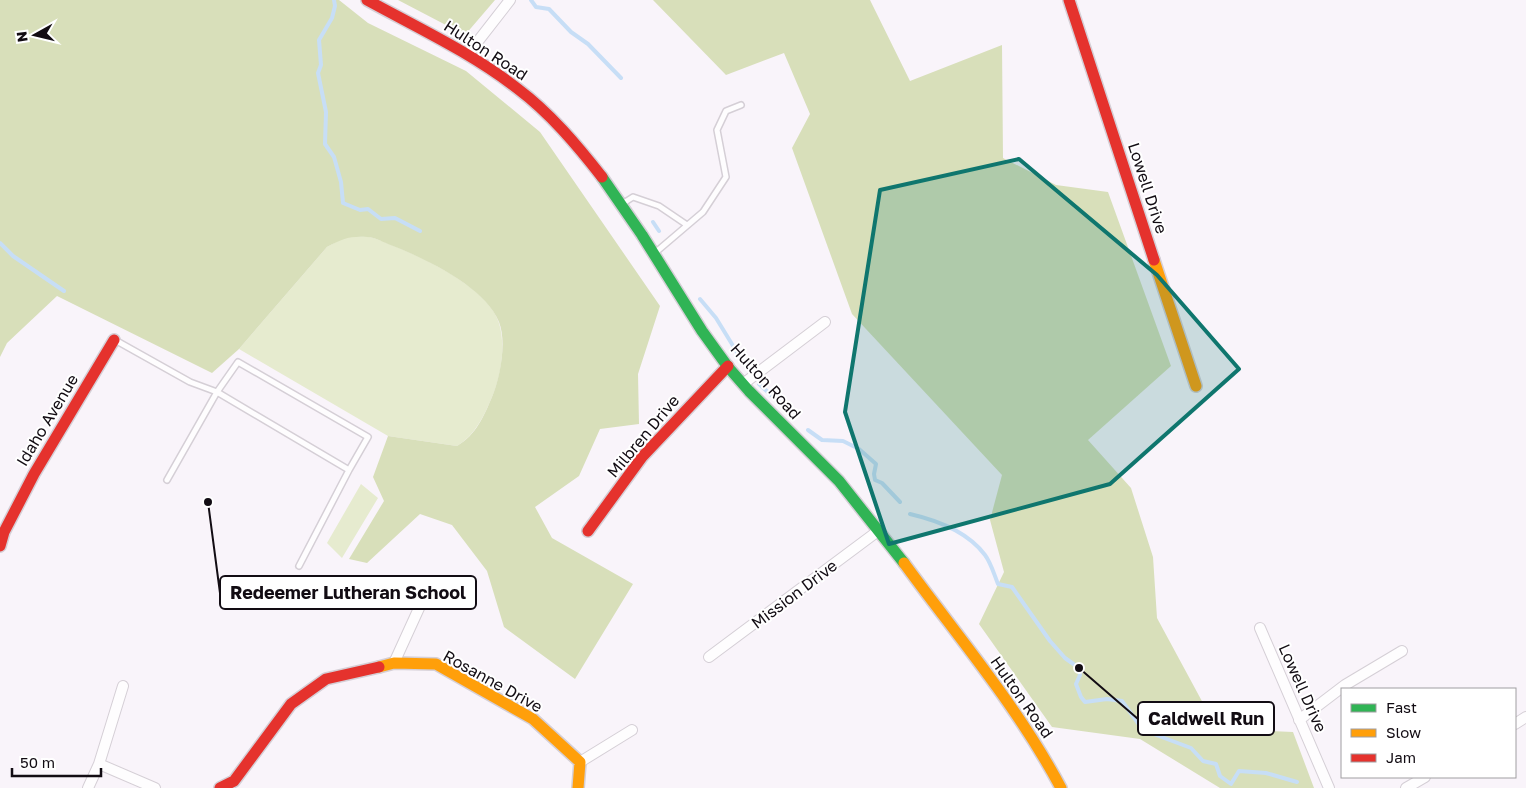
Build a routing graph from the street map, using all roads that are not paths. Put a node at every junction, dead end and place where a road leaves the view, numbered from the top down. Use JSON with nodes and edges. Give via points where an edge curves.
{"nodes":[{"id":1,"x":367,"y":0,"type":"edge"},
{"id":2,"x":510,"y":0,"type":"edge"},
{"id":3,"x":1069,"y":0,"type":"edge"},
{"id":4,"x":468,"y":54,"type":"junction"},
{"id":5,"x":741,"y":105,"type":"dead end"},
{"id":6,"x":622,"y":204,"type":"junction"},
{"id":7,"x":687,"y":225,"type":"junction"},
{"id":8,"x":654,"y":254,"type":"junction"},
{"id":9,"x":825,"y":322,"type":"dead end"},
{"id":10,"x":114,"y":340,"type":"joint"},
{"id":11,"x":728,"y":366,"type":"junction"},
{"id":12,"x":743,"y":384,"type":"junction"},
{"id":13,"x":1196,"y":386,"type":"dead end"},
{"id":14,"x":217,"y":392,"type":"junction"},
{"id":15,"x":349,"y":470,"type":"junction"},
{"id":16,"x":167,"y":480,"type":"dead end"},
{"id":17,"x":878,"y":530,"type":"junction"},
{"id":18,"x":588,"y":531,"type":"dead end"},
{"id":19,"x":0,"y":546,"type":"edge"},
{"id":20,"x":299,"y":566,"type":"dead end"},
{"id":21,"x":425,"y":595,"type":"dead end"},
{"id":22,"x":1260,"y":628,"type":"dead end"},
{"id":23,"x":1402,"y":651,"type":"dead end"},
{"id":24,"x":709,"y":657,"type":"dead end"},
{"id":25,"x":394,"y":663,"type":"junction"},
{"id":26,"x":123,"y":686,"type":"dead end"},
{"id":27,"x":1341,"y":688,"type":"edge"},
{"id":28,"x":1341,"y":688,"type":"edge"},
{"id":29,"x":1300,"y":720,"type":"junction"},
{"id":30,"x":632,"y":730,"type":"dead end"},
{"id":31,"x":580,"y":762,"type":"junction"},
{"id":32,"x":99,"y":764,"type":"junction"},
{"id":33,"x":1423,"y":778,"type":"edge"},
{"id":34,"x":88,"y":788,"type":"edge"},
{"id":35,"x":156,"y":788,"type":"edge"},
{"id":36,"x":220,"y":788,"type":"edge"},
{"id":37,"x":578,"y":788,"type":"edge"},
{"id":38,"x":1061,"y":788,"type":"edge"},
{"id":39,"x":1329,"y":788,"type":"edge"},
{"id":40,"x":1406,"y":788,"type":"edge"}],
"edges":[{"from":1,"to":4,"type":"street","name":"Hulton Road"},
{"from":2,"to":4,"type":"street"},
{"from":3,"to":13,"type":"street","name":"Lowell Drive"},
{"from":4,"to":6,"type":"street","name":"Hulton Road","via":[[510,82],[538,106],[582,152]]},
{"from":5,"to":7,"type":"lane","via":[[726,111],[717,130],[726,177],[702,212]]},
{"from":6,"to":7,"type":"lane","via":[[633,198],[659,206]]},
{"from":6,"to":8,"type":"street","name":"Hulton Road"},
{"from":7,"to":8,"type":"lane"},
{"from":8,"to":11,"type":"street","name":"Hulton Road","via":[[703,333]]},
{"from":9,"to":12,"type":"street"},
{"from":10,"to":14,"type":"lane","via":[[190,382]]},
{"from":10,"to":19,"type":"street","name":"Idaho Avenue","via":[[34,474]]},
{"from":11,"to":12,"type":"street","name":"Hulton Road"},
{"from":11,"to":18,"type":"street","name":"Milbren Drive","via":[[642,457]]},
{"from":12,"to":17,"type":"street","name":"Hulton Road","via":[[839,481]]},
{"from":14,"to":15,"type":"lane"},
{"from":14,"to":15,"type":"lane","via":[[238,362],[368,437]]},
{"from":14,"to":16,"type":"lane"},
{"from":15,"to":20,"type":"lane"},
{"from":17,"to":24,"type":"street","name":"Mission Drive"},
{"from":17,"to":38,"type":"street","name":"Hulton Road","via":[[993,682],[1038,746]]},
{"from":21,"to":25,"type":"street"},
{"from":22,"to":29,"type":"street","name":"Lowell Drive"},
{"from":23,"to":28,"type":"street"},
{"from":25,"to":31,"type":"street","name":"Rosanne Drive","via":[[436,664],[533,719]]},
{"from":25,"to":36,"type":"street","name":"Rosanne Drive","via":[[326,679],[291,704],[234,781]]},
{"from":26,"to":32,"type":"street"},
{"from":27,"to":29,"type":"street"},
{"from":29,"to":39,"type":"street","name":"Lowell Drive"},
{"from":30,"to":31,"type":"street"},
{"from":31,"to":37,"type":"street"},
{"from":32,"to":34,"type":"street"},
{"from":32,"to":35,"type":"street"},
{"from":33,"to":40,"type":"street"}]}
